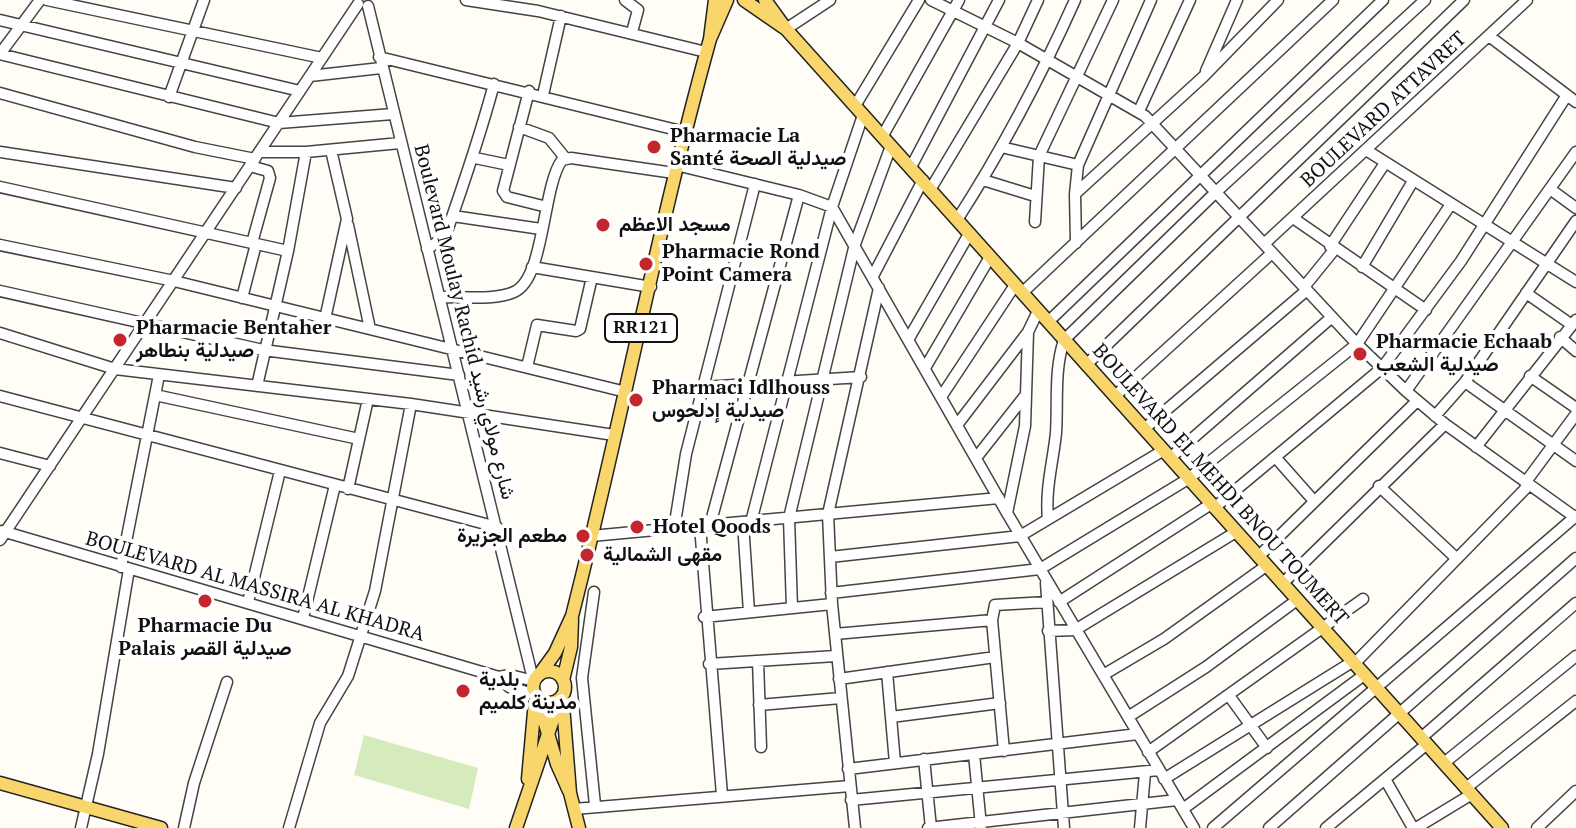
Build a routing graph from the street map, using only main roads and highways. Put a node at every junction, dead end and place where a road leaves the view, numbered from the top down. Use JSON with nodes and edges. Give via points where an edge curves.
{"nodes":[{"id":1,"x":715,"y":0,"type":"edge"},
{"id":2,"x":727,"y":0,"type":"edge"},
{"id":3,"x":744,"y":0,"type":"edge"},
{"id":4,"x":765,"y":0,"type":"edge"},
{"id":5,"x":786,"y":29,"type":"junction"},
{"id":6,"x":708,"y":45,"type":"junction"},
{"id":7,"x":572,"y":616,"type":"junction"},
{"id":8,"x":563,"y":680,"type":"junction"},
{"id":9,"x":538,"y":683,"type":"junction"},
{"id":10,"x":561,"y":698,"type":"junction"},
{"id":11,"x":549,"y":737,"type":"junction"},
{"id":12,"x":0,"y":783,"type":"edge"},
{"id":13,"x":528,"y":786,"type":"junction"},
{"id":14,"x":570,"y":793,"type":"junction"},
{"id":15,"x":1497,"y":826,"type":"edge"},
{"id":16,"x":161,"y":828,"type":"edge"},
{"id":17,"x":516,"y":828,"type":"edge"},
{"id":18,"x":579,"y":828,"type":"edge"}],
"edges":[{"from":1,"to":6,"type":"main road","number":"RR121"},
{"from":2,"to":6,"type":"main road","number":"RR121"},
{"from":3,"to":5,"type":"main road"},
{"from":4,"to":5,"type":"main road"},
{"from":5,"to":15,"type":"main road","name":"BOULEVARD EL MEHDI BNOU TOUMERT"},
{"from":6,"to":7,"type":"main road","number":"RR121"},
{"from":7,"to":8,"type":"main road","number":"RR121"},
{"from":7,"to":9,"type":"main road","number":"RR121"},
{"from":8,"to":9,"type":"main road"},
{"from":8,"to":10,"type":"main road","number":"RR121"},
{"from":9,"to":10,"type":"main road","via":[[550,704]]},
{"from":9,"to":11,"type":"main road"},
{"from":9,"to":13,"type":"main road","number":"RR121"},
{"from":10,"to":11,"type":"main road","number":"RR121"},
{"from":10,"to":14,"type":"main road"},
{"from":11,"to":13,"type":"main road","number":"RR121"},
{"from":11,"to":14,"type":"main road"},
{"from":12,"to":16,"type":"main road"},
{"from":13,"to":17,"type":"main road","number":"RR121"},
{"from":14,"to":18,"type":"main road"}]}
